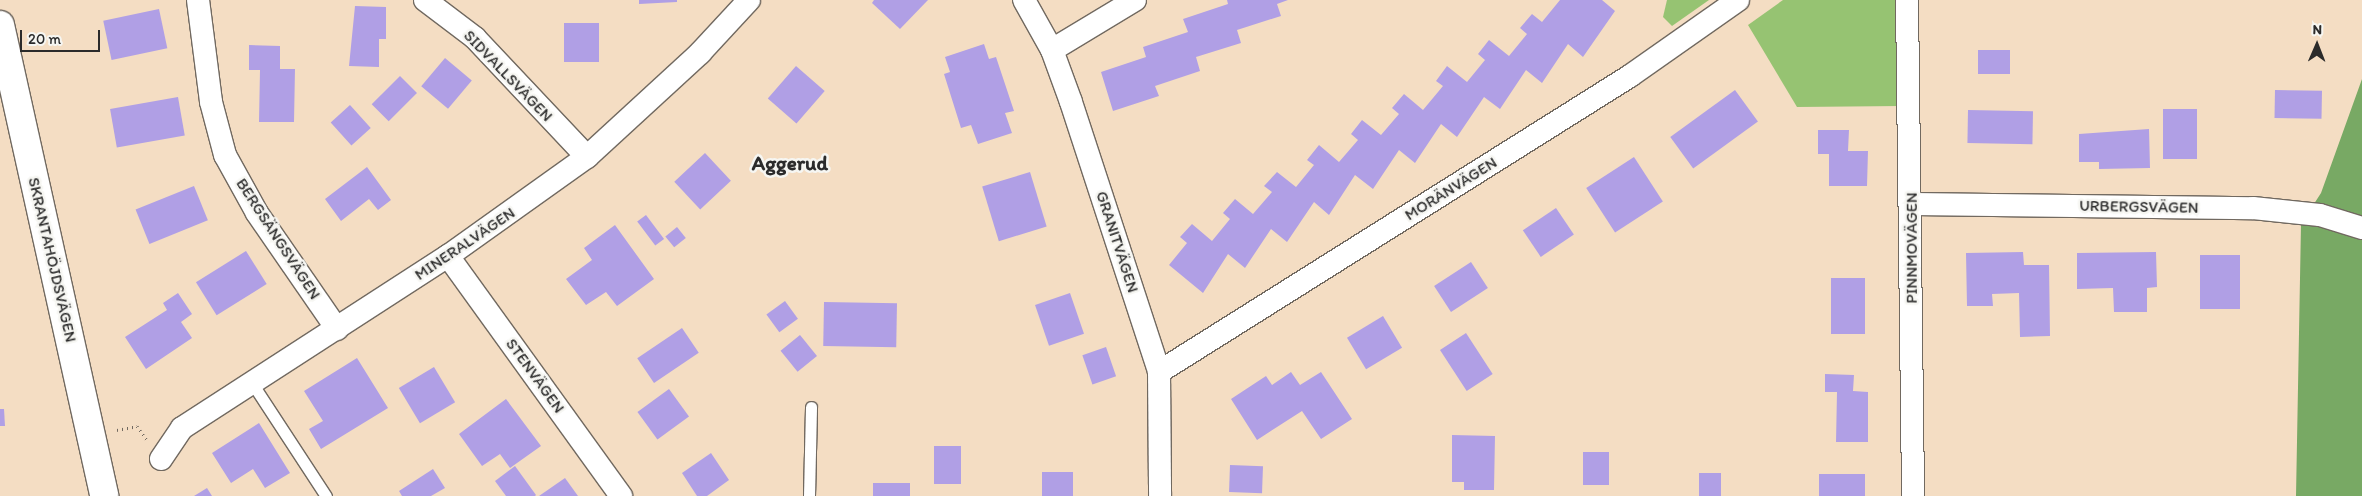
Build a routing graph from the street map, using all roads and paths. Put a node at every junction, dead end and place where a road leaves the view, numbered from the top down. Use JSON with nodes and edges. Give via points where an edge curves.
{"nodes":[{"id":1,"x":198,"y":0,"type":"edge"},
{"id":2,"x":426,"y":0,"type":"edge"},
{"id":3,"x":749,"y":0,"type":"edge"},
{"id":4,"x":1024,"y":0,"type":"edge"},
{"id":5,"x":1135,"y":0,"type":"edge"},
{"id":6,"x":1738,"y":0,"type":"edge"},
{"id":7,"x":1907,"y":0,"type":"edge"},
{"id":8,"x":0,"y":24,"type":"edge"},
{"id":9,"x":1052,"y":50,"type":"junction"},
{"id":10,"x":586,"y":157,"type":"junction"},
{"id":11,"x":1913,"y":204,"type":"junction"},
{"id":12,"x":2362,"y":228,"type":"edge"},
{"id":13,"x":448,"y":256,"type":"junction"},
{"id":14,"x":337,"y":329,"type":"junction"},
{"id":15,"x":1159,"y":372,"type":"junction"},
{"id":16,"x":252,"y":383,"type":"junction"},
{"id":17,"x":811,"y":407,"type":"dead end"},
{"id":18,"x":92,"y":435,"type":"junction"},
{"id":19,"x":161,"y":459,"type":"joint"},
{"id":20,"x":104,"y":496,"type":"edge"},
{"id":21,"x":326,"y":496,"type":"edge"},
{"id":22,"x":621,"y":496,"type":"edge"},
{"id":23,"x":809,"y":496,"type":"edge"},
{"id":24,"x":1160,"y":496,"type":"edge"},
{"id":25,"x":1913,"y":496,"type":"edge"}],
"edges":[{"from":1,"to":14,"type":"street","name":"BERGSÄNGSVÄGEN","via":[[211,102],[226,155],[258,213]]},
{"from":2,"to":10,"type":"street","name":"SIDVALLSVÄGEN","via":[[475,38]]},
{"from":3,"to":10,"type":"street","name":"MINERALVÄGEN","via":[[700,53]]},
{"from":4,"to":9,"type":"street","name":"GRANITVÄGEN"},
{"from":5,"to":9,"type":"street"},
{"from":6,"to":15,"type":"street","name":"MORÄNVÄGEN","via":[[1630,76]]},
{"from":7,"to":11,"type":"street","name":"PINNMOVÄGEN"},
{"from":8,"to":18,"type":"street","name":"SKRANTAHÖJDSVÄGEN"},
{"from":9,"to":15,"type":"street","name":"GRANITVÄGEN"},
{"from":10,"to":13,"type":"street","name":"MINERALVÄGEN"},
{"from":11,"to":12,"type":"street","name":"URBERGSVÄGEN","via":[[2253,208],[2320,215]]},
{"from":11,"to":25,"type":"street","name":"PINNMOVÄGEN"},
{"from":13,"to":14,"type":"street","name":"MINERALVÄGEN"},
{"from":13,"to":22,"type":"street","name":"STENVÄGEN"},
{"from":14,"to":16,"type":"street","name":"MINERALVÄGEN"},
{"from":15,"to":24,"type":"street","name":"GRANITVÄGEN"},
{"from":16,"to":19,"type":"street","name":"MINERALVÄGEN","via":[[182,428]]},
{"from":16,"to":21,"type":"lane"},
{"from":17,"to":23,"type":"lane"},
{"from":18,"to":19,"type":"path","via":[[137,426]]},
{"from":18,"to":20,"type":"street","name":"SKRANTAHÖJDSVÄGEN"}]}
